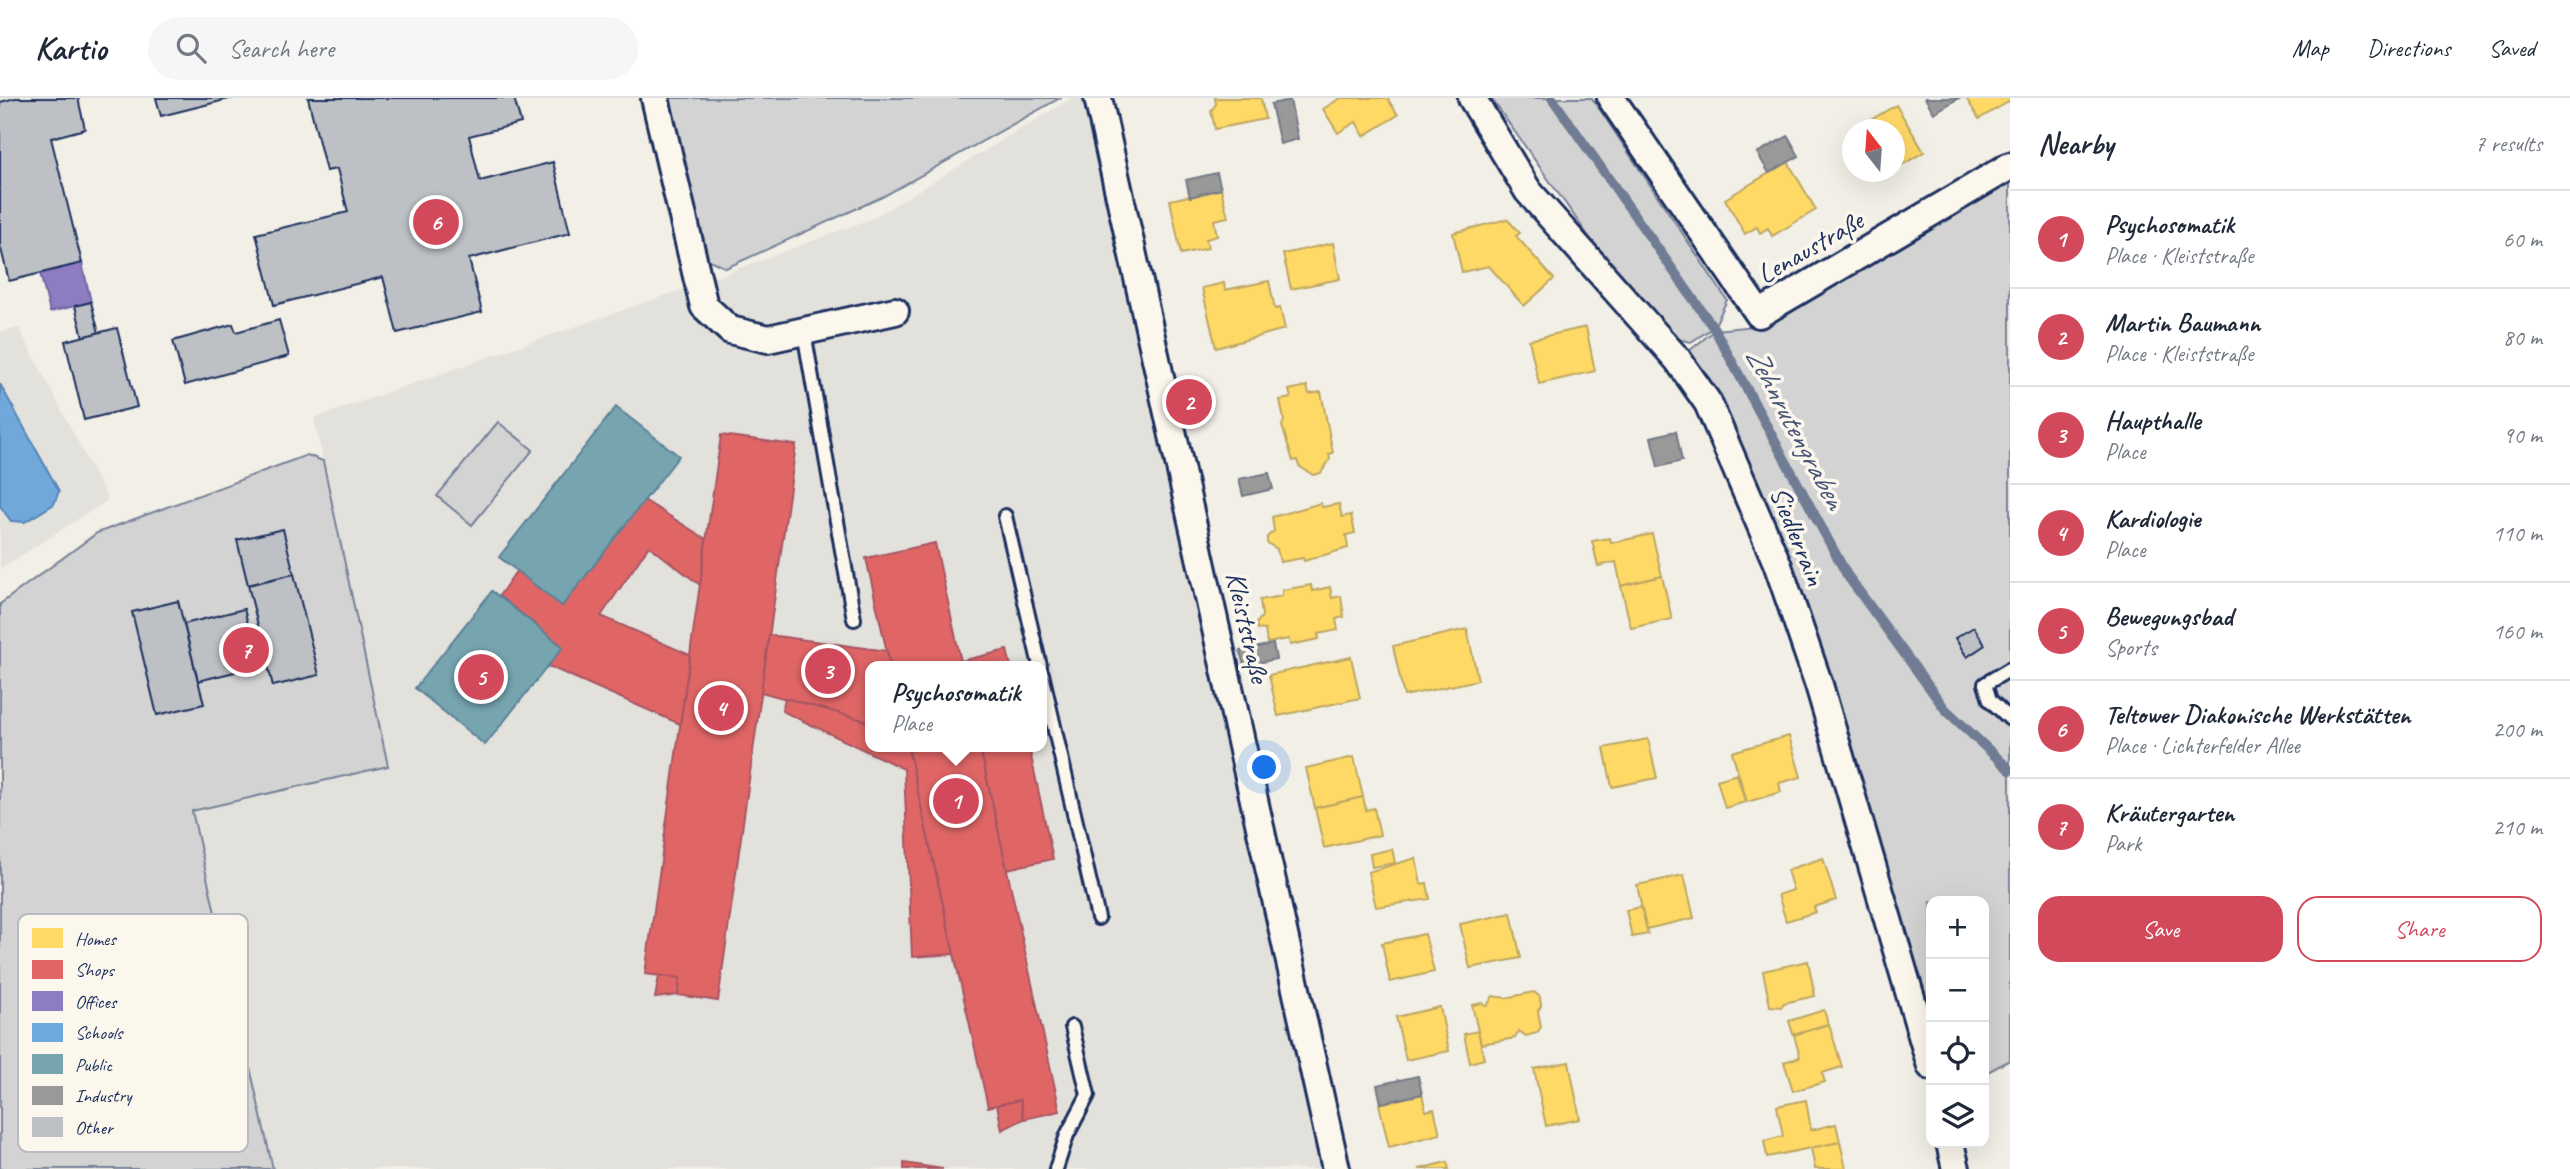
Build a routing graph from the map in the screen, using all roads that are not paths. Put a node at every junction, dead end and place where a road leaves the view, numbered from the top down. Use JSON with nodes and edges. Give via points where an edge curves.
{"nodes":[{"id":1,"x":655,"y":98,"type":"edge"},
{"id":2,"x":1098,"y":98,"type":"edge"},
{"id":3,"x":1472,"y":98,"type":"edge"},
{"id":4,"x":1611,"y":98,"type":"edge"},
{"id":5,"x":2010,"y":166,"type":"edge"},
{"id":6,"x":895,"y":311,"type":"dead end"},
{"id":7,"x":804,"y":332,"type":"junction"},
{"id":8,"x":1005,"y":516,"type":"dead end"},
{"id":9,"x":854,"y":619,"type":"dead end"},
{"id":10,"x":1039,"y":661,"type":"edge"},
{"id":11,"x":2010,"y":669,"type":"edge"},
{"id":12,"x":1047,"y":696,"type":"edge"},
{"id":13,"x":2010,"y":719,"type":"edge"},
{"id":14,"x":1098,"y":918,"type":"dead end"},
{"id":15,"x":1072,"y":1027,"type":"dead end"},
{"id":16,"x":1926,"y":1049,"type":"edge"},
{"id":17,"x":1951,"y":1148,"type":"edge"},
{"id":18,"x":1056,"y":1169,"type":"edge"},
{"id":19,"x":1336,"y":1169,"type":"edge"},
{"id":20,"x":1956,"y":1169,"type":"edge"}],
"edges":[{"from":1,"to":7,"type":"street","via":[[704,306],[730,330],[768,339]]},
{"from":2,"to":19,"type":"street","name":"Kleiststraße"},
{"from":3,"to":16,"type":"street","name":"Siedlerrain","via":[[1528,191],[1678,360],[1708,403],[1777,563],[1819,685]]},
{"from":4,"to":5,"type":"street","name":"Lenaustraße","via":[[1759,314]]},
{"from":6,"to":7,"type":"street"},
{"from":7,"to":9,"type":"lane"},
{"from":8,"to":10,"type":"lane"},
{"from":11,"to":13,"type":"lane","via":[[1985,684],[1990,700]]},
{"from":12,"to":14,"type":"lane"},
{"from":15,"to":18,"type":"lane","via":[[1088,1095]]},
{"from":17,"to":20,"type":"street"}]}
